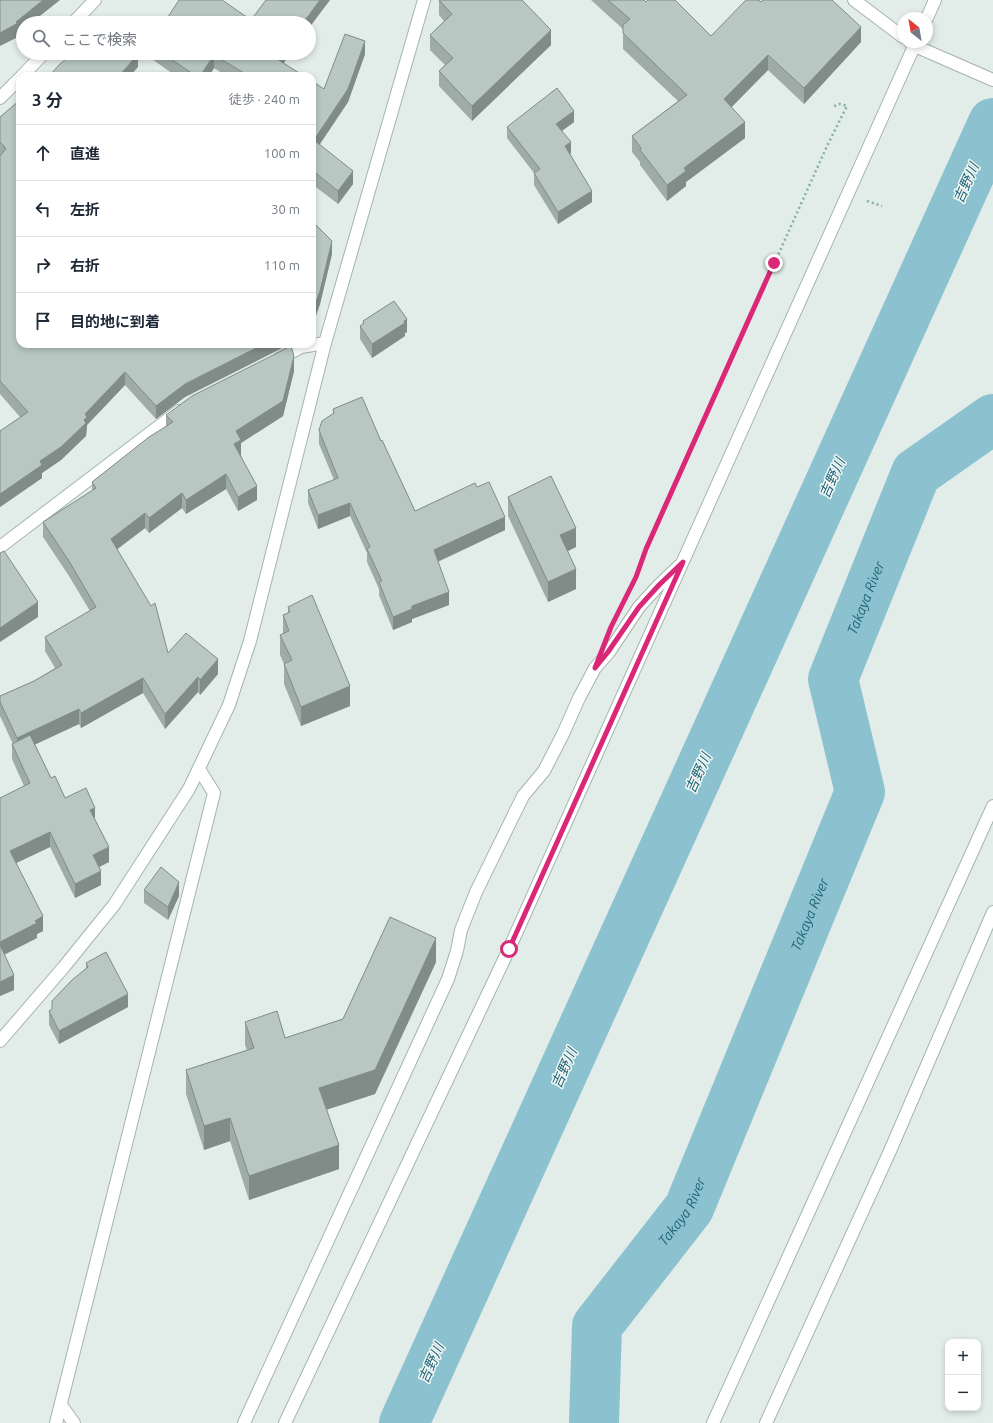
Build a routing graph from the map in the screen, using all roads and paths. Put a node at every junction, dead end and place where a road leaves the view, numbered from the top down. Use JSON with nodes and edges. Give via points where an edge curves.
{"nodes":[{"id":1,"x":95,"y":0,"type":"edge"},
{"id":2,"x":424,"y":0,"type":"edge"},
{"id":3,"x":854,"y":0,"type":"edge"},
{"id":4,"x":934,"y":0,"type":"edge"},
{"id":5,"x":929,"y":12,"type":"edge"},
{"id":6,"x":80,"y":16,"type":"edge"},
{"id":7,"x":897,"y":32,"type":"edge"},
{"id":8,"x":911,"y":48,"type":"edge"},
{"id":9,"x":924,"y":48,"type":"edge"},
{"id":10,"x":37,"y":60,"type":"edge"},
{"id":11,"x":26,"y":72,"type":"edge"},
{"id":12,"x":993,"y":80,"type":"edge"},
{"id":13,"x":16,"y":82,"type":"edge"},
{"id":14,"x":0,"y":98,"type":"edge"},
{"id":15,"x":832,"y":107,"type":"dead end"},
{"id":16,"x":325,"y":343,"type":"junction"},
{"id":17,"x":316,"y":345,"type":"edge"},
{"id":18,"x":300,"y":348,"type":"edge"},
{"id":19,"x":266,"y":365,"type":"edge"},
{"id":20,"x":188,"y":404,"type":"edge"},
{"id":21,"x":0,"y":547,"type":"edge"},
{"id":22,"x":683,"y":562,"type":"junction"},
{"id":23,"x":633,"y":583,"type":"dead end"},
{"id":24,"x":199,"y":769,"type":"junction"},
{"id":25,"x":993,"y":806,"type":"edge"},
{"id":26,"x":993,"y":912,"type":"edge"},
{"id":27,"x":0,"y":1041,"type":"edge"},
{"id":28,"x":61,"y":1405,"type":"junction"},
{"id":29,"x":56,"y":1423,"type":"edge"},
{"id":30,"x":74,"y":1423,"type":"edge"},
{"id":31,"x":244,"y":1423,"type":"edge"},
{"id":32,"x":285,"y":1423,"type":"edge"},
{"id":33,"x":713,"y":1423,"type":"edge"},
{"id":34,"x":766,"y":1423,"type":"edge"}],
"edges":[{"from":1,"to":6,"type":"street"},
{"from":2,"to":16,"type":"street"},
{"from":3,"to":7,"type":"street"},
{"from":4,"to":5,"type":"street"},
{"from":8,"to":22,"type":"street"},
{"from":9,"to":12,"type":"street"},
{"from":10,"to":11,"type":"street"},
{"from":13,"to":14,"type":"street"},
{"from":15,"to":23,"type":"path","via":[[840,104],[846,106]]},
{"from":16,"to":17,"type":"street"},
{"from":16,"to":24,"type":"street","via":[[250,641],[229,705]]},
{"from":18,"to":19,"type":"street"},
{"from":20,"to":21,"type":"street"},
{"from":22,"to":31,"type":"street","via":[[639,607],[595,668],[544,771],[523,796],[474,898],[461,930],[448,979]]},
{"from":22,"to":32,"type":"street","via":[[509,949]]},
{"from":24,"to":27,"type":"street","via":[[189,789],[114,905]]},
{"from":24,"to":28,"type":"street","via":[[214,793]]},
{"from":25,"to":33,"type":"street"},
{"from":26,"to":34,"type":"street","via":[[890,1150]]},
{"from":28,"to":29,"type":"street"},
{"from":28,"to":30,"type":"street"}]}
